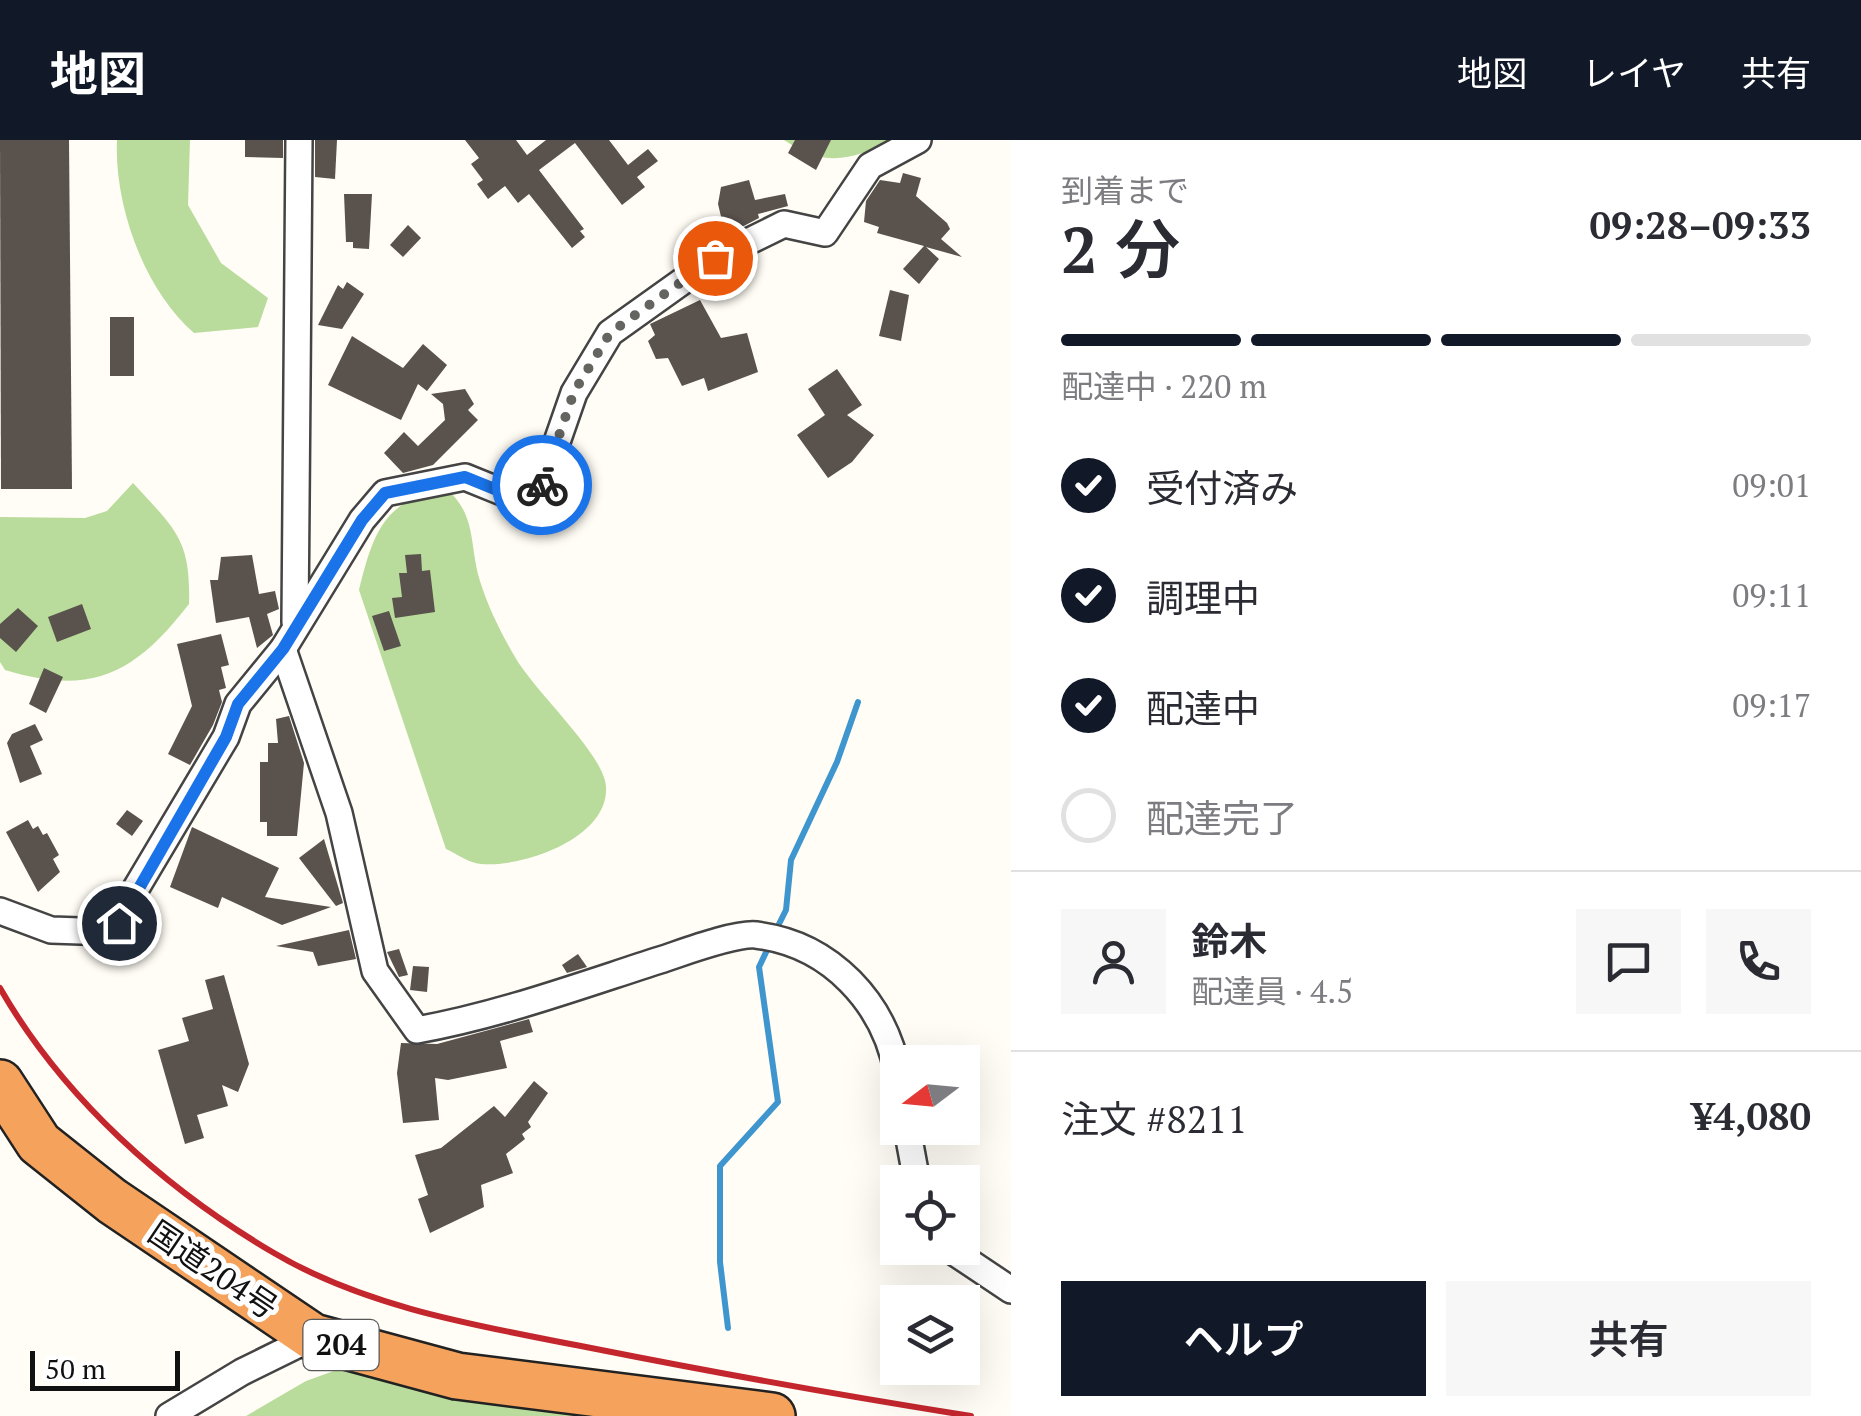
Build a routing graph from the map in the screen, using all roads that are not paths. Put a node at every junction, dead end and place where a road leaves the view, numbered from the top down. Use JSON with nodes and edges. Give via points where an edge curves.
{"nodes":[{"id":1,"x":299,"y":140,"type":"edge"},
{"id":2,"x":918,"y":140,"type":"edge"},
{"id":3,"x":295,"y":622,"type":"junction"},
{"id":4,"x":283,"y":649,"type":"junction"},
{"id":5,"x":0,"y":911,"type":"edge"},
{"id":6,"x":892,"y":1045,"type":"edge"},
{"id":7,"x":0,"y":1083,"type":"edge"},
{"id":8,"x":974,"y":1265,"type":"edge"},
{"id":9,"x":1011,"y":1290,"type":"edge"},
{"id":10,"x":312,"y":1337,"type":"junction"},
{"id":11,"x":168,"y":1416,"type":"edge"},
{"id":12,"x":772,"y":1416,"type":"edge"}],
"edges":[{"from":1,"to":3,"type":"street"},
{"from":2,"to":3,"type":"street","via":[[870,166],[825,233],[784,224],[715,258],[610,333],[574,392],[542,485],[522,500],[465,477],[385,493]]},
{"from":3,"to":4,"type":"street"},
{"from":4,"to":5,"type":"street","via":[[238,704],[226,737],[110,932],[51,930]]},
{"from":4,"to":6,"type":"street","via":[[339,813],[374,971],[416,1030],[472,1020],[752,934],[801,948],[837,969],[870,1000]]},
{"from":7,"to":10,"type":"highway","name":"国道204号","number":"204","via":[[38,1143]]},
{"from":8,"to":9,"type":"street"},
{"from":10,"to":11,"type":"street"},
{"from":10,"to":12,"type":"highway","name":"国道204号","number":"204","via":[[457,1376]]}]}
